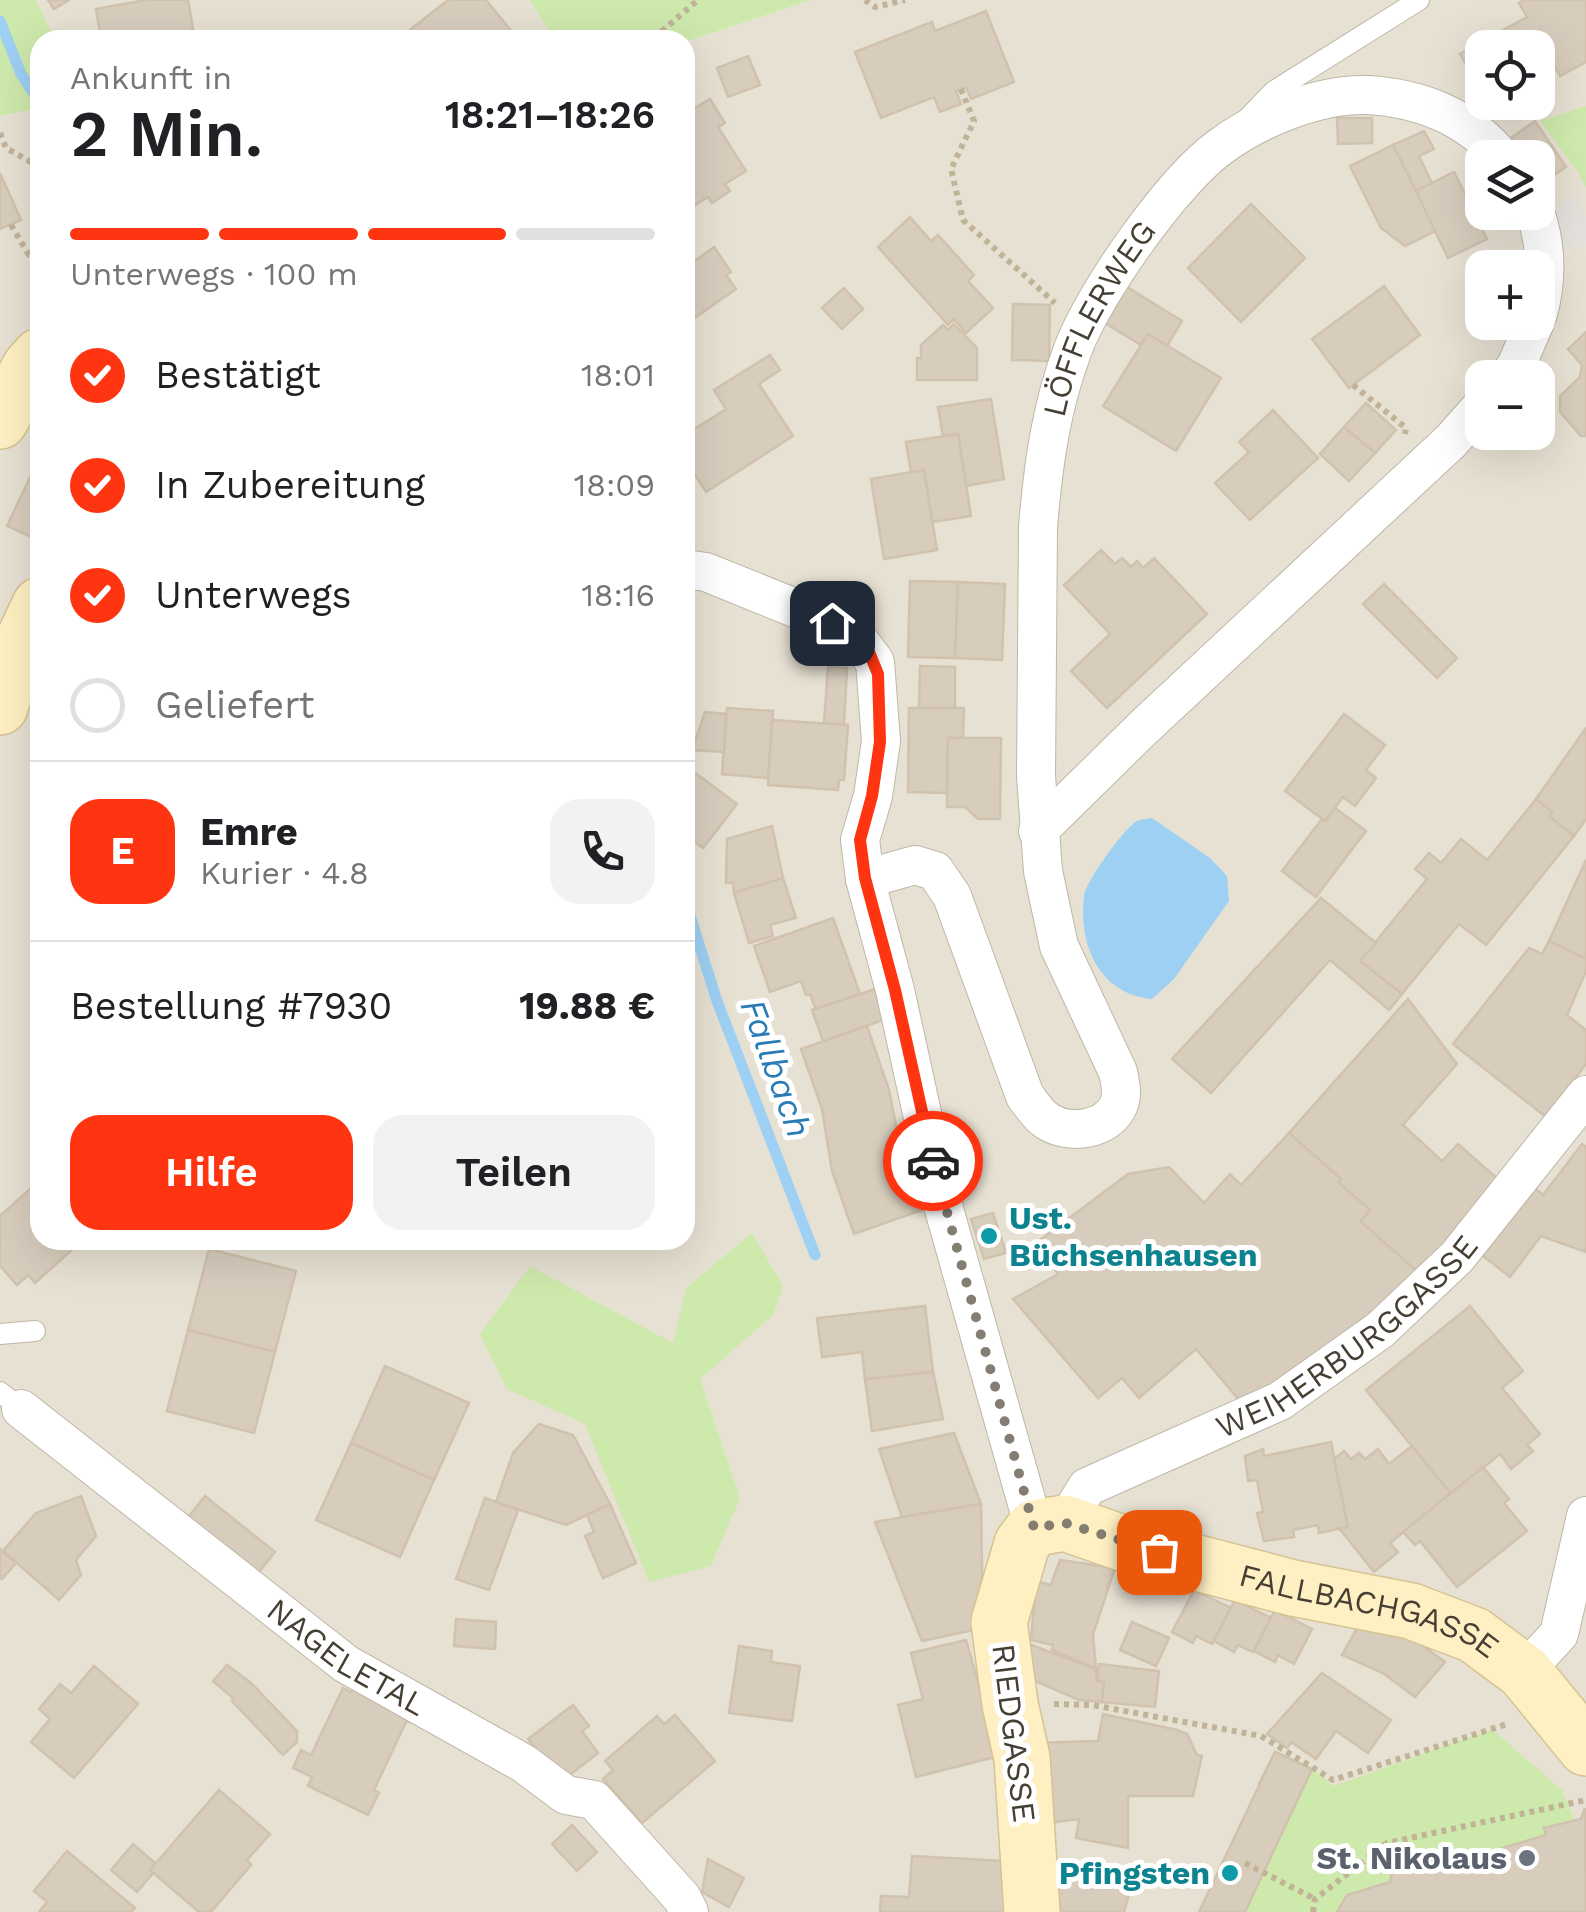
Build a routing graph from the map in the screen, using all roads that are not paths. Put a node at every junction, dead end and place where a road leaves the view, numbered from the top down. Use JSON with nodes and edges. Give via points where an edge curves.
{"nodes":[{"id":1,"x":1419,"y":0,"type":"edge"},
{"id":2,"x":1484,"y":140,"type":"edge"},
{"id":3,"x":1222,"y":145,"type":"junction"},
{"id":4,"x":30,"y":367,"type":"edge"},
{"id":5,"x":0,"y":421,"type":"edge"},
{"id":6,"x":1465,"y":425,"type":"edge"},
{"id":7,"x":695,"y":570,"type":"edge"},
{"id":8,"x":30,"y":626,"type":"edge"},
{"id":9,"x":0,"y":707,"type":"edge"},
{"id":10,"x":1038,"y":831,"type":"junction"},
{"id":11,"x":865,"y":878,"type":"junction"},
{"id":12,"x":1586,"y":1095,"type":"edge"},
{"id":13,"x":35,"y":1331,"type":"dead end"},
{"id":14,"x":0,"y":1334,"type":"edge"},
{"id":15,"x":11,"y":1400,"type":"edge"},
{"id":16,"x":1586,"y":1516,"type":"edge"},
{"id":17,"x":1050,"y":1526,"type":"junction"},
{"id":18,"x":1562,"y":1680,"type":"edge"},
{"id":19,"x":689,"y":1912,"type":"edge"},
{"id":20,"x":1032,"y":1912,"type":"edge"}],
"edges":[{"from":1,"to":3,"type":"lane","via":[[1274,91]]},
{"from":2,"to":3,"type":"street","name":"LÖFFLERWEG","via":[[1445,112],[1405,98],[1369,96],[1318,100]]},
{"from":3,"to":10,"type":"street","name":"LÖFFLERWEG","via":[[1125,257],[1083,328],[1055,402],[1042,482]]},
{"from":4,"to":5,"type":"street"},
{"from":6,"to":10,"type":"street"},
{"from":7,"to":11,"type":"street","via":[[832,623],[869,652],[878,674],[880,742],[860,840]]},
{"from":8,"to":9,"type":"street"},
{"from":10,"to":11,"type":"street","name":"LÖFFLERWEG","via":[[1059,946],[1118,1072],[1119,1104],[1094,1126],[1049,1122],[1026,1096],[952,896],[934,870],[915,865]]},
{"from":11,"to":17,"type":"street","via":[[940,1195]]},
{"from":12,"to":17,"type":"street","name":"WEIHERBURGGASSE","via":[[1457,1257],[1380,1330],[1280,1402],[1088,1487]]},
{"from":13,"to":14,"type":"lane"},
{"from":15,"to":19,"type":"street","name":"NAGELETAL","via":[[346,1664],[522,1762],[566,1795],[594,1800]]},
{"from":16,"to":18,"type":"street"},
{"from":17,"to":18,"type":"street","name":"FALLBACHGASSE","via":[[1411,1611]]},
{"from":17,"to":20,"type":"street","name":"RIEDGASSE","via":[[1022,1544],[1000,1622],[1022,1758]]}]}
